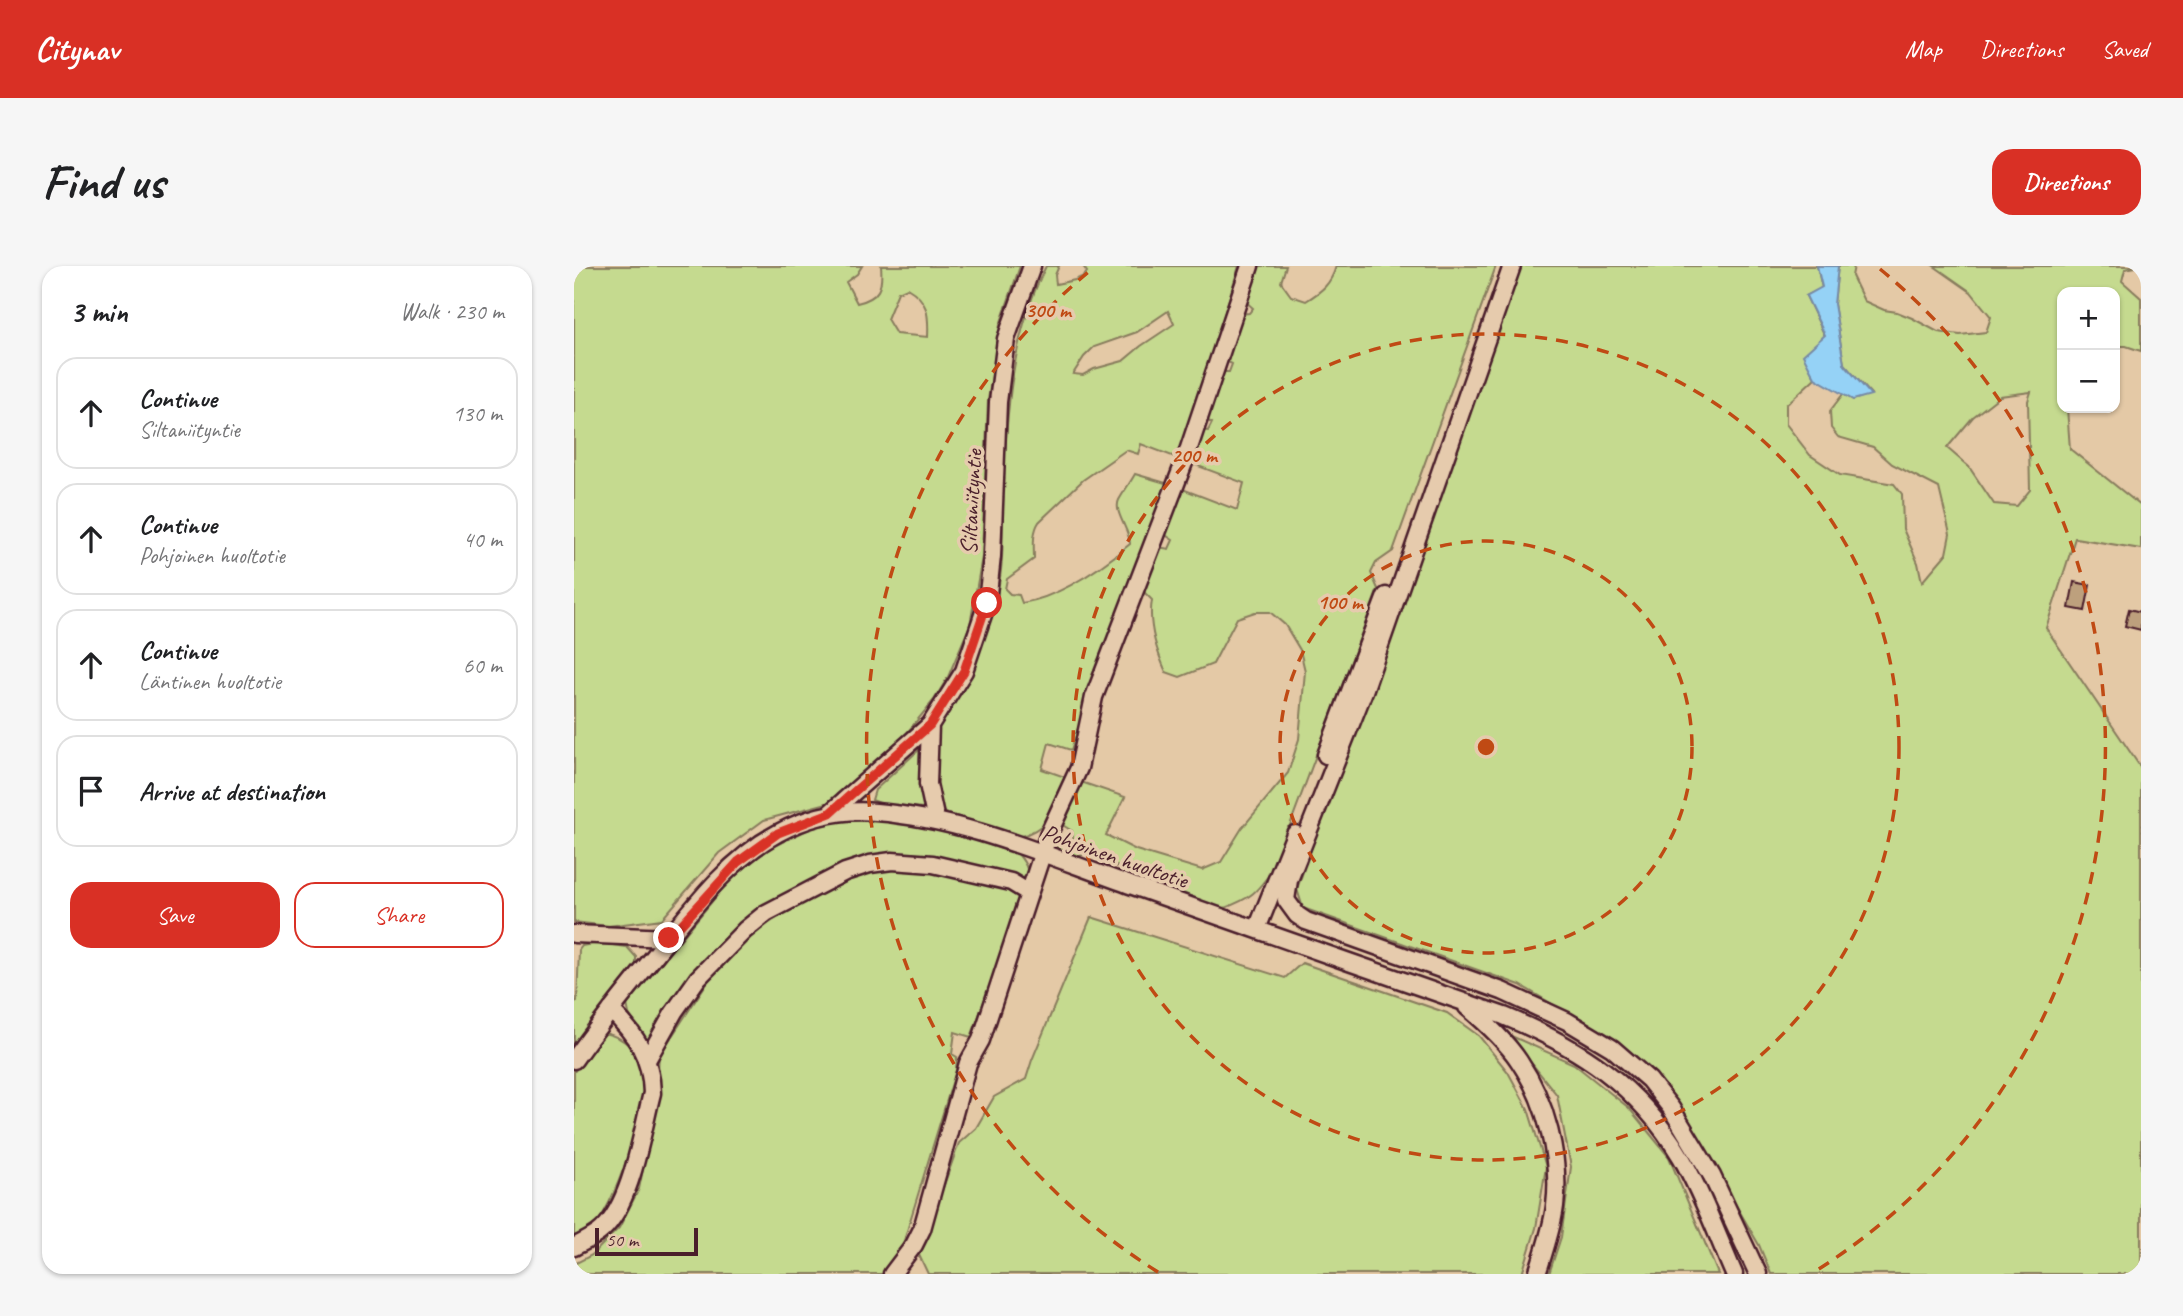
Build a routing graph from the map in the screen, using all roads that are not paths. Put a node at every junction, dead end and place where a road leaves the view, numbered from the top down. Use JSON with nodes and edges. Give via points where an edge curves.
{"nodes":[{"id":1,"x":1032,"y":266,"type":"edge"},
{"id":2,"x":1250,"y":266,"type":"edge"},
{"id":3,"x":1500,"y":266,"type":"edge"},
{"id":4,"x":1512,"y":266,"type":"edge"},
{"id":5,"x":930,"y":725,"type":"junction"},
{"id":6,"x":830,"y":813,"type":"junction"},
{"id":7,"x":936,"y":821,"type":"junction"},
{"id":8,"x":1043,"y":854,"type":"junction"},
{"id":9,"x":1030,"y":893,"type":"junction"},
{"id":10,"x":1256,"y":929,"type":"junction"},
{"id":11,"x":574,"y":934,"type":"edge"},
{"id":12,"x":669,"y":938,"type":"junction"},
{"id":13,"x":1460,"y":1000,"type":"junction"},
{"id":14,"x":611,"y":1010,"type":"junction"},
{"id":15,"x":574,"y":1059,"type":"edge"},
{"id":16,"x":647,"y":1060,"type":"junction"},
{"id":17,"x":574,"y":1247,"type":"edge"},
{"id":18,"x":892,"y":1274,"type":"edge"},
{"id":19,"x":1537,"y":1274,"type":"edge"},
{"id":20,"x":1734,"y":1274,"type":"edge"},
{"id":21,"x":1758,"y":1274,"type":"edge"}],
"edges":[{"from":1,"to":5,"type":"lane","name":"Siltaniityntie","via":[[1006,339],[987,603],[964,671]]},
{"from":2,"to":8,"type":"lane","via":[[1185,460],[1094,697],[1079,768]]},
{"from":3,"to":10,"type":"lane","via":[[1386,597]]},
{"from":4,"to":21,"type":"lane","via":[[1364,691],[1289,880],[1286,900],[1306,921],[1502,991],[1612,1048],[1649,1080],[1671,1108],[1718,1187]]},
{"from":5,"to":6,"type":"lane","name":"Siltaniityntie"},
{"from":5,"to":7,"type":"lane","via":[[928,784]]},
{"from":6,"to":7,"type":"lane","name":"Pohjoinen huoltotie","via":[[873,812]]},
{"from":6,"to":12,"type":"lane","name":"Pohjoinen huoltotie","via":[[778,833],[752,850]]},
{"from":7,"to":8,"type":"lane","name":"Pohjoinen huoltotie"},
{"from":8,"to":9,"type":"lane"},
{"from":8,"to":10,"type":"lane","name":"Pohjoinen huoltotie"},
{"from":9,"to":16,"type":"lane","via":[[1011,882],[933,864],[892,861],[845,872],[766,913],[745,930],[698,978]]},
{"from":9,"to":18,"type":"lane","via":[[981,1040],[968,1063],[922,1229]]},
{"from":10,"to":13,"type":"lane","name":"Pohjoinen huoltotie"},
{"from":11,"to":12,"type":"lane"},
{"from":12,"to":14,"type":"lane","name":"Pohjoinen huoltotie"},
{"from":13,"to":19,"type":"lane","name":"Pohjoinen huoltotie","via":[[1491,1027],[1519,1061],[1539,1098],[1550,1133],[1555,1204]]},
{"from":13,"to":20,"type":"lane","name":"Pohjoinen huoltotie","via":[[1566,1043],[1627,1088],[1682,1158]]},
{"from":14,"to":15,"type":"lane","name":"Pohjoinen huoltotie"},
{"from":14,"to":16,"type":"lane","via":[[632,1030]]},
{"from":16,"to":17,"type":"lane","via":[[652,1093],[626,1194],[602,1230]]}]}
